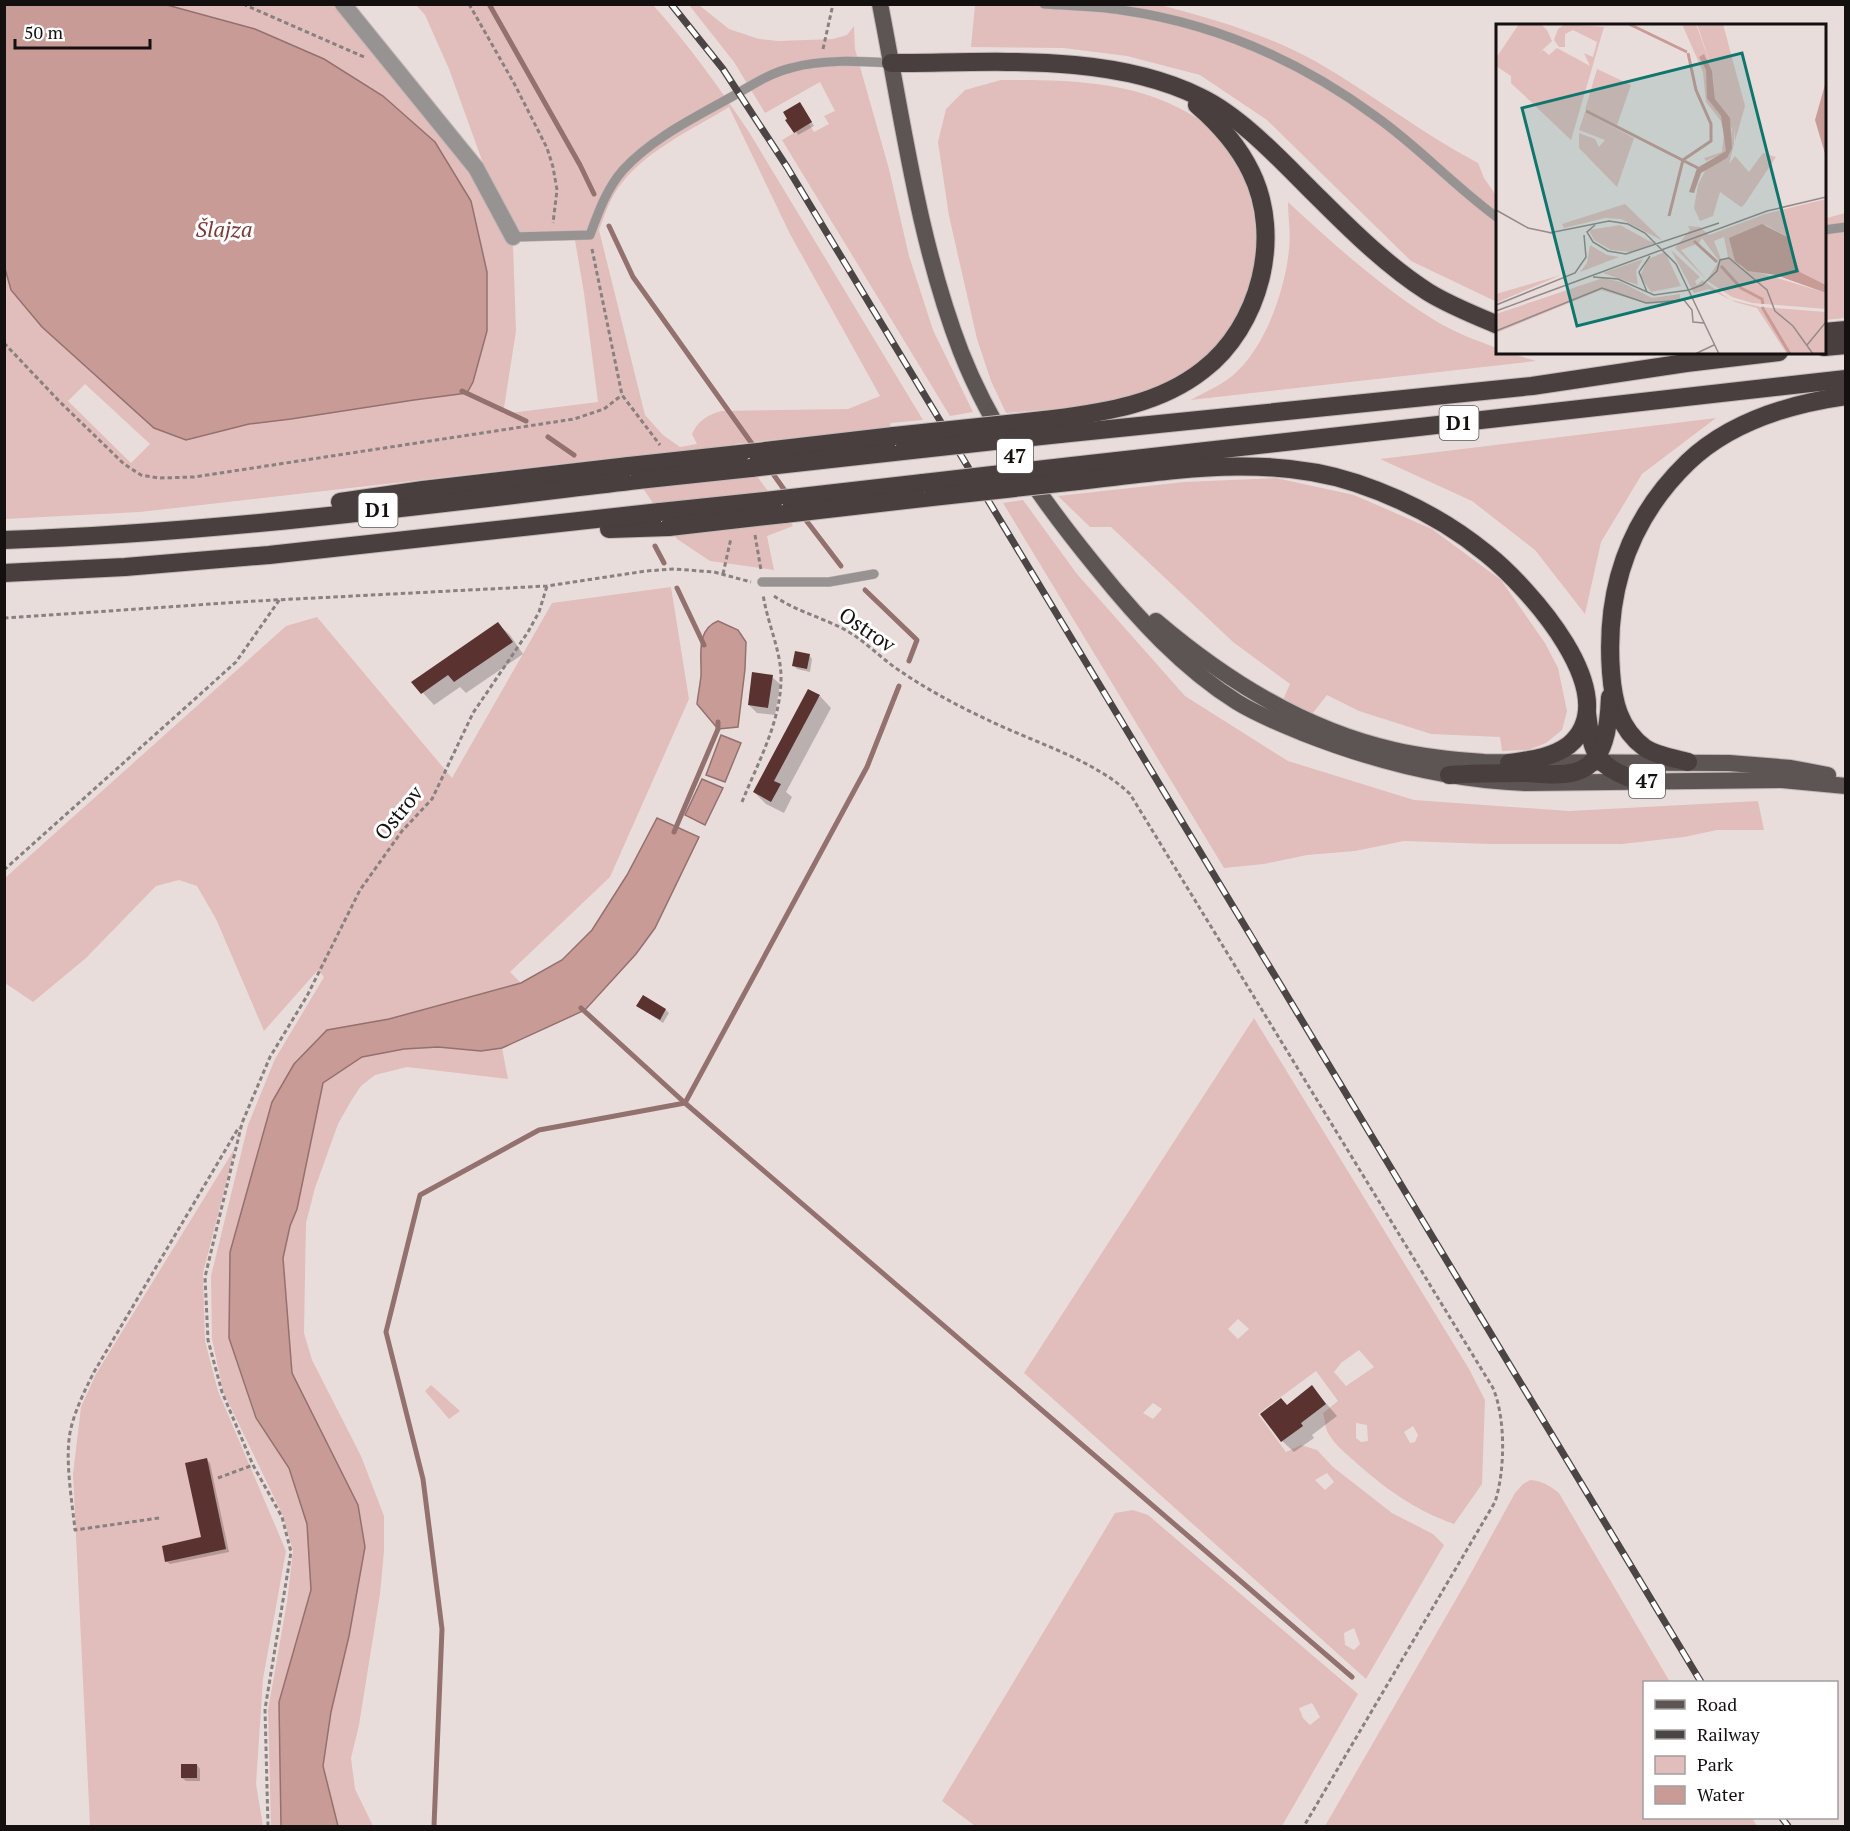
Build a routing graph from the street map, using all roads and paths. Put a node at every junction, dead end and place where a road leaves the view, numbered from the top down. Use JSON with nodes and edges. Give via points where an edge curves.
{"nodes":[{"id":1,"x":243,"y":4,"type":"edge"},
{"id":2,"x":343,"y":4,"type":"edge"},
{"id":3,"x":469,"y":4,"type":"edge"},
{"id":4,"x":833,"y":4,"type":"edge"},
{"id":5,"x":880,"y":4,"type":"edge"},
{"id":6,"x":1044,"y":4,"type":"edge"},
{"id":7,"x":819,"y":63,"type":"junction"},
{"id":8,"x":891,"y":63,"type":"junction"},
{"id":9,"x":396,"y":71,"type":"junction"},
{"id":10,"x":1157,"y":81,"type":"junction"},
{"id":11,"x":1496,"y":217,"type":"edge"},
{"id":12,"x":1845,"y":227,"type":"edge"},
{"id":13,"x":1826,"y":230,"type":"edge"},
{"id":14,"x":590,"y":235,"type":"junction"},
{"id":15,"x":551,"y":236,"type":"junction"},
{"id":16,"x":513,"y":237,"type":"joint"},
{"id":17,"x":1496,"y":325,"type":"edge"},
{"id":18,"x":1845,"y":330,"type":"edge"},
{"id":19,"x":1826,"y":332,"type":"edge"},
{"id":20,"x":4,"y":343,"type":"edge"},
{"id":21,"x":1845,"y":345,"type":"edge"},
{"id":22,"x":1826,"y":347,"type":"edge"},
{"id":23,"x":1762,"y":354,"type":"edge"},
{"id":24,"x":1845,"y":379,"type":"edge"},
{"id":25,"x":622,"y":395,"type":"junction"},
{"id":26,"x":1845,"y":396,"type":"edge"},
{"id":27,"x":1056,"y":426,"type":"junction"},
{"id":28,"x":664,"y":450,"type":"dead end"},
{"id":29,"x":1075,"y":473,"type":"junction"},
{"id":30,"x":752,"y":528,"type":"dead end"},
{"id":31,"x":731,"y":537,"type":"dead end"},
{"id":32,"x":4,"y":540,"type":"edge"},
{"id":33,"x":4,"y":573,"type":"edge"},
{"id":34,"x":723,"y":574,"type":"junction"},
{"id":35,"x":874,"y":574,"type":"dead end"},
{"id":36,"x":1103,"y":576,"type":"junction"},
{"id":37,"x":762,"y":582,"type":"junction"},
{"id":38,"x":547,"y":586,"type":"junction"},
{"id":39,"x":280,"y":599,"type":"junction"},
{"id":40,"x":4,"y":618,"type":"edge"},
{"id":41,"x":1611,"y":681,"type":"junction"},
{"id":42,"x":1586,"y":699,"type":"junction"},
{"id":43,"x":1596,"y":760,"type":"junction"},
{"id":44,"x":1688,"y":762,"type":"junction"},
{"id":45,"x":1509,"y":763,"type":"junction"},
{"id":46,"x":1449,"y":775,"type":"junction"},
{"id":47,"x":1845,"y":780,"type":"edge"},
{"id":48,"x":1638,"y":781,"type":"junction"},
{"id":49,"x":1845,"y":786,"type":"edge"},
{"id":50,"x":742,"y":802,"type":"dead end"},
{"id":51,"x":4,"y":870,"type":"edge"},
{"id":52,"x":242,"y":1123,"type":"junction"},
{"id":53,"x":253,"y":1465,"type":"junction"},
{"id":54,"x":218,"y":1478,"type":"dead end"},
{"id":55,"x":159,"y":1518,"type":"dead end"},
{"id":56,"x":268,"y":1827,"type":"edge"},
{"id":57,"x":1304,"y":1827,"type":"edge"}],
"edges":[{"from":1,"to":9,"type":"path"},
{"from":2,"to":9,"type":"street"},
{"from":3,"to":15,"type":"path","via":[[547,148],[557,190]]},
{"from":4,"to":7,"type":"path"},
{"from":5,"to":8,"type":"main road","number":"47"},
{"from":6,"to":11,"type":"lane","via":[[1104,8],[1177,21],[1220,33],[1290,62],[1376,116]]},
{"from":7,"to":8,"type":"lane"},
{"from":7,"to":14,"type":"lane","via":[[775,73],[654,144],[622,171]]},
{"from":8,"to":10,"type":"highway","via":[[1070,64],[1120,70]]},
{"from":8,"to":36,"type":"main road","number":"47","via":[[923,229],[961,351],[993,418],[1034,486]]},
{"from":9,"to":16,"type":"street","via":[[476,168]]},
{"from":10,"to":17,"type":"highway","via":[[1202,97],[1221,110],[1395,267],[1428,292]]},
{"from":10,"to":27,"type":"highway","via":[[1212,118],[1230,137],[1252,174],[1265,221],[1264,261],[1253,302],[1242,324],[1216,357],[1184,383],[1136,404]]},
{"from":12,"to":13,"type":"lane"},
{"from":14,"to":15,"type":"lane"},
{"from":14,"to":25,"type":"path"},
{"from":15,"to":16,"type":"lane"},
{"from":18,"to":19,"type":"highway"},
{"from":20,"to":25,"type":"path","via":[[124,464],[141,475],[159,478],[194,477],[574,419],[604,409]]},
{"from":21,"to":22,"type":"highway"},
{"from":23,"to":27,"type":"highway","number":"D1","via":[[1532,386]]},
{"from":24,"to":29,"type":"highway","number":"D1"},
{"from":25,"to":28,"type":"path"},
{"from":26,"to":41,"type":"highway","via":[[1783,410],[1735,429],[1690,460],[1665,487],[1638,527],[1617,581],[1609,639]]},
{"from":27,"to":32,"type":"highway","number":"D1","bridge":true,"via":[[634,473],[417,506],[118,535]]},
{"from":29,"to":33,"type":"highway","number":"D1","bridge":true,"via":[[664,520],[485,532],[125,567]]},
{"from":29,"to":42,"type":"highway","via":[[1254,467],[1321,474],[1389,495],[1458,532],[1515,579],[1570,652],[1583,677]]},
{"from":30,"to":37,"type":"path"},
{"from":31,"to":34,"type":"path"},
{"from":34,"to":37,"type":"path"},
{"from":34,"to":38,"type":"path","via":[[674,569]]},
{"from":35,"to":37,"type":"lane","via":[[829,582]]},
{"from":36,"to":45,"type":"main road","via":[[1225,675],[1312,721],[1394,750],[1454,760]]},
{"from":36,"to":46,"type":"main road","number":"47","via":[[1164,643],[1239,704],[1328,743],[1387,762]]},
{"from":37,"to":50,"type":"path","via":[[780,686],[768,741]]},
{"from":37,"to":57,"type":"path","name":"Ostrov","via":[[784,603],[850,633],[929,690],[1101,771],[1130,794],[1496,1396],[1502,1475],[1495,1502]]},
{"from":38,"to":39,"type":"path"},
{"from":38,"to":52,"type":"path","name":"Ostrov","via":[[539,612],[473,713],[432,799],[402,831],[360,890],[318,976],[270,1057]]},
{"from":39,"to":40,"type":"path"},
{"from":39,"to":51,"type":"path","via":[[236,662]]},
{"from":41,"to":43,"type":"highway","via":[[1606,733]]},
{"from":41,"to":44,"type":"highway","via":[[1615,705],[1634,738],[1646,748]]},
{"from":42,"to":43,"type":"highway"},
{"from":42,"to":45,"type":"highway","via":[[1586,720],[1569,745],[1537,759]]},
{"from":43,"to":44,"type":"main road"},
{"from":43,"to":45,"type":"main road"},
{"from":43,"to":46,"type":"highway","via":[[1575,772],[1560,774]]},
{"from":43,"to":48,"type":"highway","via":[[1619,775]]},
{"from":44,"to":47,"type":"main road","via":[[1791,768]]},
{"from":46,"to":48,"type":"main road","number":"47","via":[[1525,783]]},
{"from":48,"to":49,"type":"main road","number":"47","via":[[1782,780]]},
{"from":52,"to":53,"type":"path","via":[[205,1277],[208,1340],[222,1392]]},
{"from":52,"to":55,"type":"path","via":[[94,1372],[70,1431],[69,1475],[75,1530]]},
{"from":53,"to":54,"type":"path"},
{"from":53,"to":56,"type":"path","via":[[282,1517],[291,1552],[265,1709]]}]}
